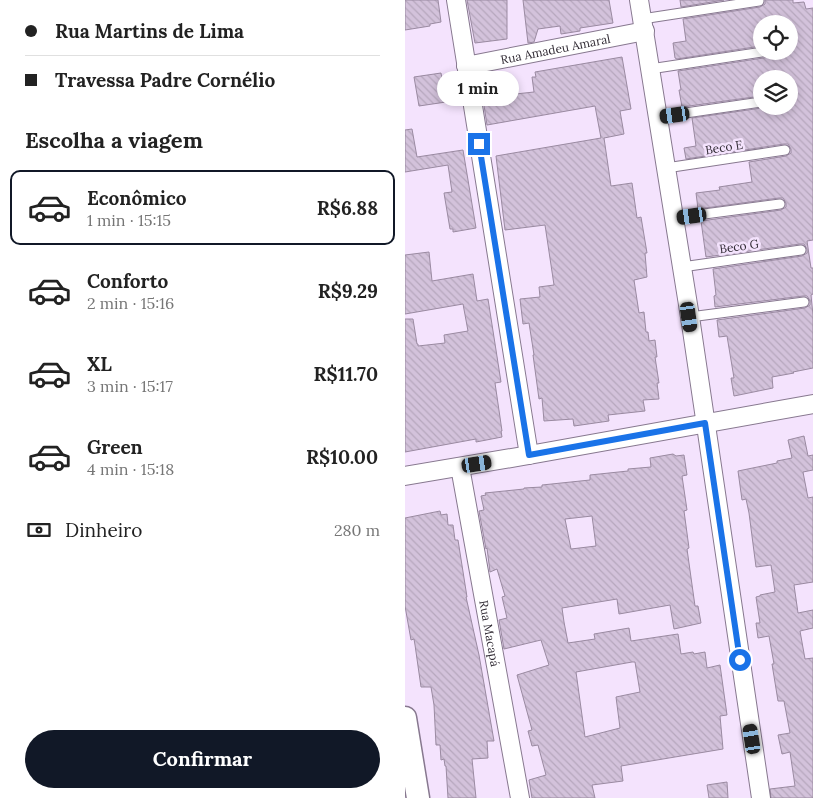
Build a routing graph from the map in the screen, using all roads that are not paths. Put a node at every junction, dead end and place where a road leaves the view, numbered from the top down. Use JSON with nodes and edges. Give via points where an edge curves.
{"nodes":[{"id":1,"x":456,"y":0,"type":"edge"},
{"id":2,"x":639,"y":0,"type":"edge"},
{"id":3,"x":759,"y":2,"type":"dead end"},
{"id":4,"x":643,"y":25,"type":"junction"},
{"id":5,"x":753,"y":53,"type":"edge"},
{"id":6,"x":466,"y":66,"type":"junction"},
{"id":7,"x":651,"y":69,"type":"junction"},
{"id":8,"x":753,"y":103,"type":"edge"},
{"id":9,"x":658,"y":117,"type":"junction"},
{"id":10,"x":785,"y":150,"type":"dead end"},
{"id":11,"x":666,"y":168,"type":"junction"},
{"id":12,"x":780,"y":204,"type":"dead end"},
{"id":13,"x":674,"y":218,"type":"junction"},
{"id":14,"x":801,"y":250,"type":"dead end"},
{"id":15,"x":682,"y":267,"type":"junction"},
{"id":16,"x":804,"y":302,"type":"dead end"},
{"id":17,"x":689,"y":317,"type":"junction"},
{"id":18,"x":813,"y":404,"type":"edge"},
{"id":19,"x":705,"y":423,"type":"junction"},
{"id":20,"x":529,"y":455,"type":"junction"},
{"id":21,"x":460,"y":467,"type":"junction"},
{"id":22,"x":405,"y":476,"type":"edge"},
{"id":23,"x":405,"y":718,"type":"edge"},
{"id":24,"x":418,"y":798,"type":"edge"},
{"id":25,"x":520,"y":798,"type":"edge"},
{"id":26,"x":761,"y":798,"type":"edge"}],
"edges":[{"from":1,"to":6,"type":"street"},
{"from":2,"to":4,"type":"street"},
{"from":3,"to":4,"type":"lane"},
{"from":4,"to":6,"type":"street","name":"Rua Amadeu Amaral"},
{"from":4,"to":7,"type":"street"},
{"from":5,"to":7,"type":"lane"},
{"from":6,"to":20,"type":"street"},
{"from":7,"to":9,"type":"street"},
{"from":8,"to":9,"type":"lane"},
{"from":9,"to":11,"type":"street"},
{"from":10,"to":11,"type":"lane","name":"Beco E"},
{"from":11,"to":13,"type":"street"},
{"from":12,"to":13,"type":"lane"},
{"from":13,"to":15,"type":"street"},
{"from":14,"to":15,"type":"lane","name":"Beco G"},
{"from":15,"to":17,"type":"street"},
{"from":16,"to":17,"type":"lane"},
{"from":17,"to":19,"type":"street"},
{"from":18,"to":19,"type":"street"},
{"from":19,"to":20,"type":"street"},
{"from":19,"to":26,"type":"street"},
{"from":20,"to":21,"type":"street"},
{"from":21,"to":22,"type":"street"},
{"from":21,"to":25,"type":"street","name":"Rua Macapá"},
{"from":23,"to":24,"type":"street"}]}
